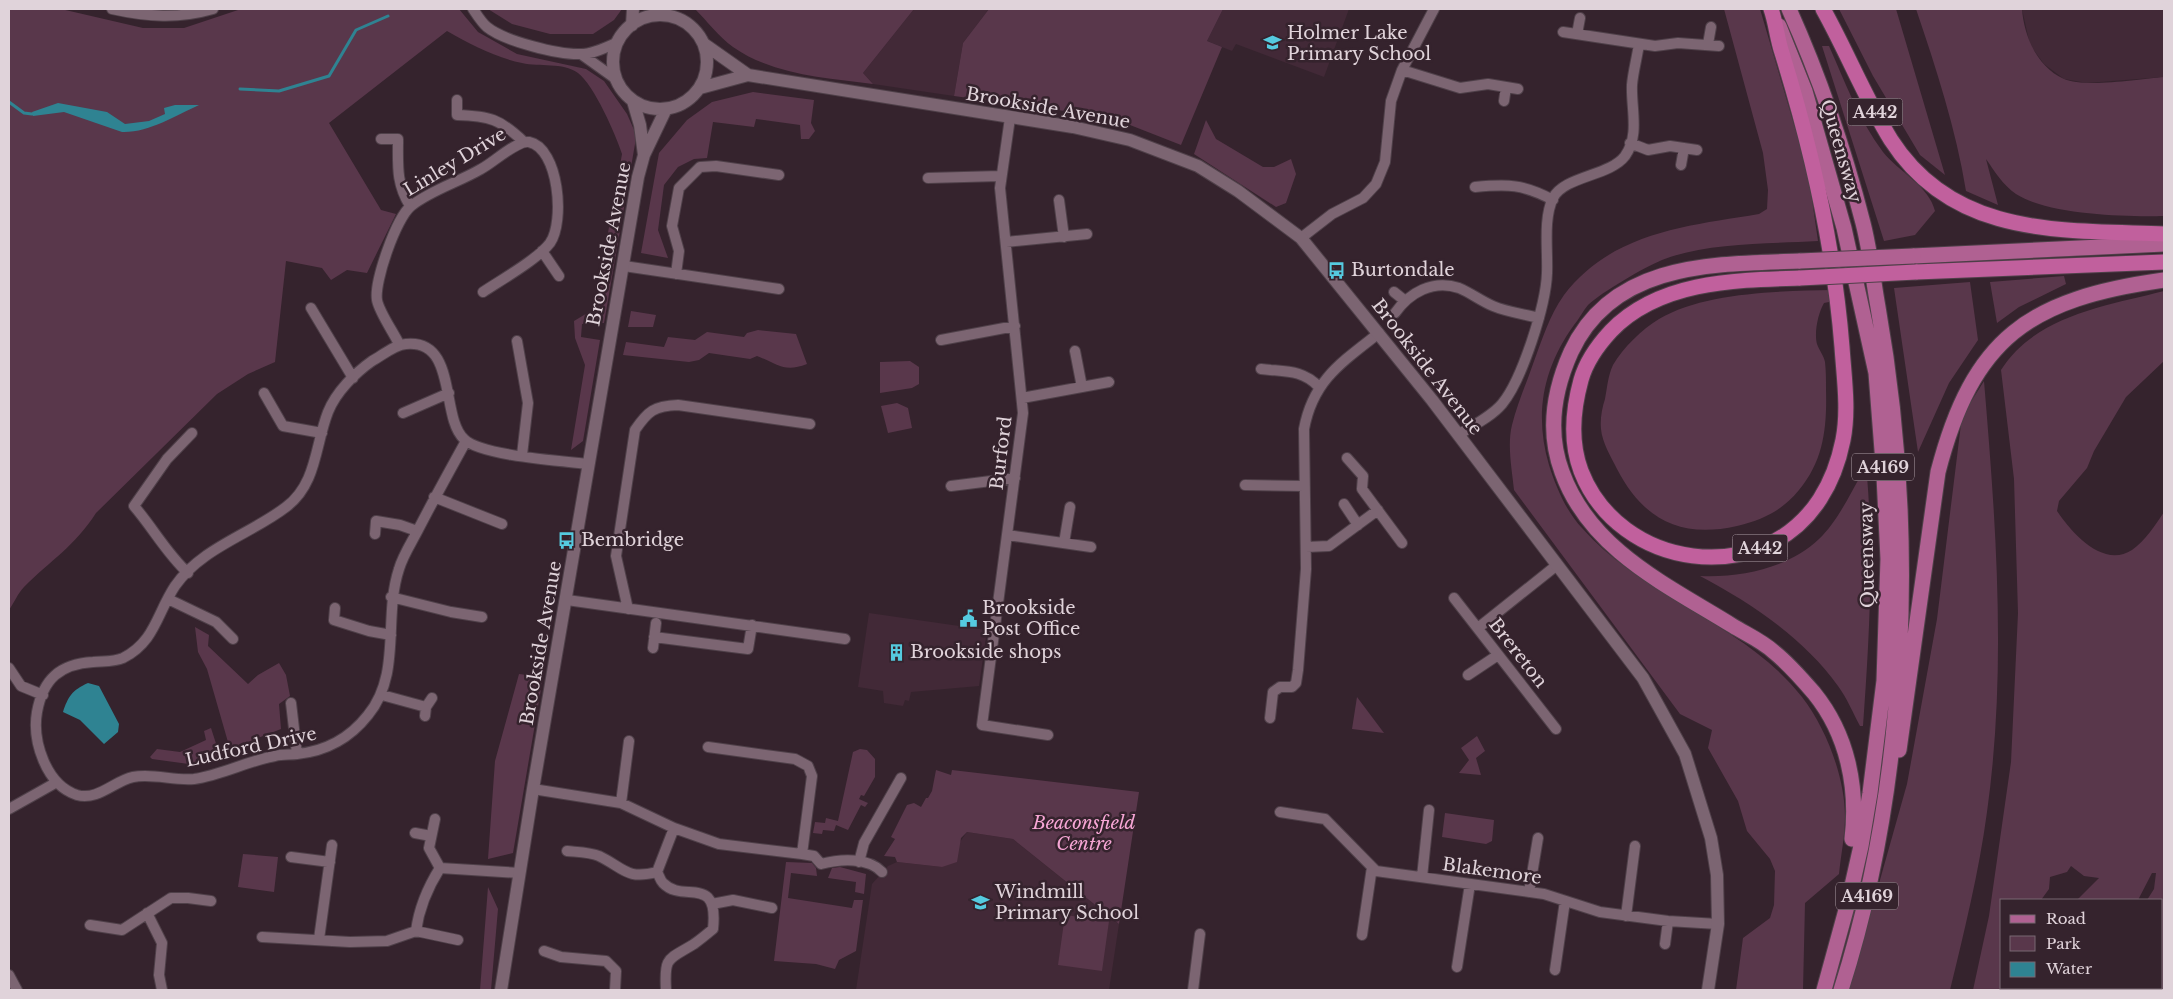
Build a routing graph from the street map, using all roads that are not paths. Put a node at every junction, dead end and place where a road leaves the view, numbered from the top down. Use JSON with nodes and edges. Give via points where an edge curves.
{"nodes":[{"id":1,"x":112,"y":9,"type":"edge"},
{"id":2,"x":213,"y":9,"type":"edge"},
{"id":3,"x":473,"y":9,"type":"edge"},
{"id":4,"x":633,"y":9,"type":"edge"},
{"id":5,"x":1434,"y":9,"type":"edge"},
{"id":6,"x":1789,"y":9,"type":"edge"},
{"id":7,"x":1823,"y":9,"type":"edge"},
{"id":8,"x":668,"y":12,"type":"edge"},
{"id":9,"x":1773,"y":15,"type":"edge"},
{"id":10,"x":1580,"y":18,"type":"dead end"},
{"id":11,"x":632,"y":24,"type":"junction"},
{"id":12,"x":1711,"y":26,"type":"dead end"},
{"id":13,"x":1563,"y":32,"type":"dead end"},
{"id":14,"x":1577,"y":34,"type":"junction"},
{"id":15,"x":618,"y":42,"type":"junction"},
{"id":16,"x":704,"y":44,"type":"junction"},
{"id":17,"x":1639,"y":44,"type":"junction"},
{"id":18,"x":1708,"y":44,"type":"junction"},
{"id":19,"x":1719,"y":46,"type":"dead end"},
{"id":20,"x":581,"y":54,"type":"junction"},
{"id":21,"x":1402,"y":70,"type":"junction"},
{"id":22,"x":748,"y":75,"type":"junction"},
{"id":23,"x":616,"y":79,"type":"junction"},
{"id":24,"x":1506,"y":87,"type":"junction"},
{"id":25,"x":700,"y":88,"type":"junction"},
{"id":26,"x":1518,"y":89,"type":"dead end"},
{"id":27,"x":457,"y":100,"type":"dead end"},
{"id":28,"x":632,"y":101,"type":"junction"},
{"id":29,"x":1504,"y":101,"type":"dead end"},
{"id":30,"x":666,"y":109,"type":"junction"},
{"id":31,"x":1010,"y":118,"type":"junction"},
{"id":32,"x":381,"y":139,"type":"dead end"},
{"id":33,"x":524,"y":142,"type":"junction"},
{"id":34,"x":1630,"y":143,"type":"junction"},
{"id":35,"x":1684,"y":148,"type":"junction"},
{"id":36,"x":1697,"y":150,"type":"dead end"},
{"id":37,"x":644,"y":155,"type":"junction"},
{"id":38,"x":1681,"y":165,"type":"dead end"},
{"id":39,"x":778,"y":175,"type":"dead end"},
{"id":40,"x":1000,"y":176,"type":"junction"},
{"id":41,"x":928,"y":178,"type":"dead end"},
{"id":42,"x":1475,"y":187,"type":"dead end"},
{"id":43,"x":1058,"y":200,"type":"dead end"},
{"id":44,"x":1553,"y":200,"type":"junction"},
{"id":45,"x":410,"y":206,"type":"junction"},
{"id":46,"x":1086,"y":234,"type":"dead end"},
{"id":47,"x":2164,"y":234,"type":"edge"},
{"id":48,"x":1064,"y":237,"type":"junction"},
{"id":49,"x":1301,"y":238,"type":"junction"},
{"id":50,"x":1006,"y":242,"type":"junction"},
{"id":51,"x":2164,"y":244,"type":"edge"},
{"id":52,"x":542,"y":251,"type":"junction"},
{"id":53,"x":2164,"y":262,"type":"edge"},
{"id":54,"x":1956,"y":263,"type":"junction"},
{"id":55,"x":624,"y":266,"type":"junction"},
{"id":56,"x":676,"y":274,"type":"junction"},
{"id":57,"x":559,"y":276,"type":"dead end"},
{"id":58,"x":2164,"y":280,"type":"edge"},
{"id":59,"x":779,"y":289,"type":"dead end"},
{"id":60,"x":483,"y":292,"type":"dead end"},
{"id":61,"x":1394,"y":292,"type":"dead end"},
{"id":62,"x":1404,"y":300,"type":"junction"},
{"id":63,"x":311,"y":308,"type":"dead end"},
{"id":64,"x":1395,"y":313,"type":"dead end"},
{"id":65,"x":1538,"y":318,"type":"junction"},
{"id":66,"x":1015,"y":326,"type":"junction"},
{"id":67,"x":1379,"y":333,"type":"junction"},
{"id":68,"x":941,"y":340,"type":"dead end"},
{"id":69,"x":517,"y":341,"type":"dead end"},
{"id":70,"x":399,"y":344,"type":"junction"},
{"id":71,"x":1075,"y":351,"type":"dead end"},
{"id":72,"x":1261,"y":369,"type":"dead end"},
{"id":73,"x":353,"y":378,"type":"junction"},
{"id":74,"x":1110,"y":382,"type":"dead end"},
{"id":75,"x":1082,"y":387,"type":"junction"},
{"id":76,"x":1319,"y":387,"type":"junction"},
{"id":77,"x":264,"y":393,"type":"dead end"},
{"id":78,"x":449,"y":393,"type":"junction"},
{"id":79,"x":1022,"y":398,"type":"junction"},
{"id":80,"x":403,"y":413,"type":"dead end"},
{"id":81,"x":810,"y":424,"type":"dead end"},
{"id":82,"x":192,"y":433,"type":"dead end"},
{"id":83,"x":322,"y":433,"type":"junction"},
{"id":84,"x":1458,"y":435,"type":"junction"},
{"id":85,"x":466,"y":441,"type":"junction"},
{"id":86,"x":522,"y":455,"type":"junction"},
{"id":87,"x":1347,"y":458,"type":"dead end"},
{"id":88,"x":590,"y":464,"type":"junction"},
{"id":89,"x":1015,"y":478,"type":"junction"},
{"id":90,"x":1246,"y":485,"type":"dead end"},
{"id":91,"x":952,"y":486,"type":"dead end"},
{"id":92,"x":1304,"y":486,"type":"junction"},
{"id":93,"x":434,"y":497,"type":"junction"},
{"id":94,"x":1344,"y":504,"type":"dead end"},
{"id":95,"x":1070,"y":507,"type":"dead end"},
{"id":96,"x":1378,"y":510,"type":"junction"},
{"id":97,"x":364,"y":520,"type":"dead end"},
{"id":98,"x":376,"y":521,"type":"junction"},
{"id":99,"x":502,"y":524,"type":"dead end"},
{"id":100,"x":1358,"y":524,"type":"junction"},
{"id":101,"x":417,"y":531,"type":"junction"},
{"id":102,"x":375,"y":534,"type":"dead end"},
{"id":103,"x":1007,"y":535,"type":"junction"},
{"id":104,"x":1064,"y":542,"type":"junction"},
{"id":105,"x":1402,"y":543,"type":"dead end"},
{"id":106,"x":1306,"y":546,"type":"junction"},
{"id":107,"x":1091,"y":547,"type":"dead end"},
{"id":108,"x":1557,"y":565,"type":"junction"},
{"id":109,"x":188,"y":573,"type":"junction"},
{"id":110,"x":391,"y":597,"type":"junction"},
{"id":111,"x":1454,"y":598,"type":"dead end"},
{"id":112,"x":168,"y":599,"type":"junction"},
{"id":113,"x":566,"y":600,"type":"junction"},
{"id":114,"x":335,"y":608,"type":"dead end"},
{"id":115,"x":628,"y":608,"type":"junction"},
{"id":116,"x":482,"y":617,"type":"dead end"},
{"id":117,"x":656,"y":623,"type":"dead end"},
{"id":118,"x":752,"y":625,"type":"junction"},
{"id":119,"x":1478,"y":628,"type":"junction"},
{"id":120,"x":391,"y":635,"type":"junction"},
{"id":121,"x":654,"y":637,"type":"junction"},
{"id":122,"x":233,"y":639,"type":"dead end"},
{"id":123,"x":845,"y":639,"type":"dead end"},
{"id":124,"x":653,"y":648,"type":"dead end"},
{"id":125,"x":1498,"y":655,"type":"junction"},
{"id":126,"x":9,"y":668,"type":"edge"},
{"id":127,"x":1468,"y":675,"type":"dead end"},
{"id":128,"x":43,"y":695,"type":"junction"},
{"id":129,"x":382,"y":695,"type":"junction"},
{"id":130,"x":291,"y":703,"type":"dead end"},
{"id":131,"x":428,"y":707,"type":"dead end"},
{"id":132,"x":1270,"y":718,"type":"dead end"},
{"id":133,"x":1556,"y":729,"type":"dead end"},
{"id":134,"x":1048,"y":735,"type":"dead end"},
{"id":135,"x":630,"y":741,"type":"dead end"},
{"id":136,"x":708,"y":747,"type":"dead end"},
{"id":137,"x":297,"y":754,"type":"junction"},
{"id":138,"x":901,"y":778,"type":"dead end"},
{"id":139,"x":57,"y":782,"type":"junction"},
{"id":140,"x":533,"y":789,"type":"junction"},
{"id":141,"x":1884,"y":799,"type":"junction"},
{"id":142,"x":621,"y":803,"type":"junction"},
{"id":143,"x":9,"y":809,"type":"edge"},
{"id":144,"x":1429,"y":810,"type":"dead end"},
{"id":145,"x":1280,"y":812,"type":"dead end"},
{"id":146,"x":434,"y":819,"type":"dead end"},
{"id":147,"x":674,"y":828,"type":"junction"},
{"id":148,"x":415,"y":833,"type":"dead end"},
{"id":149,"x":431,"y":836,"type":"junction"},
{"id":150,"x":1538,"y":838,"type":"dead end"},
{"id":151,"x":332,"y":845,"type":"dead end"},
{"id":152,"x":1636,"y":846,"type":"dead end"},
{"id":153,"x":567,"y":851,"type":"dead end"},
{"id":154,"x":802,"y":854,"type":"junction"},
{"id":155,"x":291,"y":857,"type":"dead end"},
{"id":156,"x":330,"y":862,"type":"junction"},
{"id":157,"x":859,"y":862,"type":"junction"},
{"id":158,"x":1372,"y":867,"type":"junction"},
{"id":159,"x":440,"y":868,"type":"junction"},
{"id":160,"x":657,"y":872,"type":"junction"},
{"id":161,"x":882,"y":872,"type":"dead end"},
{"id":162,"x":520,"y":873,"type":"junction"},
{"id":163,"x":1422,"y":877,"type":"junction"},
{"id":164,"x":1470,"y":884,"type":"junction"},
{"id":165,"x":1529,"y":892,"type":"junction"},
{"id":166,"x":211,"y":901,"type":"dead end"},
{"id":167,"x":1565,"y":901,"type":"junction"},
{"id":168,"x":712,"y":904,"type":"junction"},
{"id":169,"x":772,"y":908,"type":"dead end"},
{"id":170,"x":147,"y":913,"type":"junction"},
{"id":171,"x":1626,"y":916,"type":"junction"},
{"id":172,"x":1668,"y":921,"type":"junction"},
{"id":173,"x":1718,"y":924,"type":"junction"},
{"id":174,"x":90,"y":925,"type":"dead end"},
{"id":175,"x":1842,"y":925,"type":"junction"},
{"id":176,"x":416,"y":931,"type":"junction"},
{"id":177,"x":1200,"y":934,"type":"dead end"},
{"id":178,"x":1362,"y":935,"type":"dead end"},
{"id":179,"x":262,"y":937,"type":"dead end"},
{"id":180,"x":319,"y":939,"type":"junction"},
{"id":181,"x":458,"y":940,"type":"dead end"},
{"id":182,"x":1665,"y":944,"type":"dead end"},
{"id":183,"x":544,"y":952,"type":"dead end"},
{"id":184,"x":1457,"y":967,"type":"dead end"},
{"id":185,"x":1555,"y":970,"type":"dead end"},
{"id":186,"x":9,"y":975,"type":"edge"},
{"id":187,"x":17,"y":990,"type":"edge"},
{"id":188,"x":162,"y":990,"type":"edge"},
{"id":189,"x":501,"y":990,"type":"edge"},
{"id":190,"x":616,"y":990,"type":"edge"},
{"id":191,"x":666,"y":990,"type":"edge"},
{"id":192,"x":1193,"y":990,"type":"edge"},
{"id":193,"x":1708,"y":990,"type":"edge"},
{"id":194,"x":1824,"y":990,"type":"edge"},
{"id":195,"x":1841,"y":990,"type":"edge"}],
"edges":[{"from":1,"to":2,"type":"street","via":[[165,17],[189,16]]},
{"from":3,"to":20,"type":"street","via":[[487,27],[513,41]]},
{"from":4,"to":11,"type":"street"},
{"from":5,"to":21,"type":"street"},
{"from":6,"to":141,"type":"main road","name":"Queensway","number":"A4169","via":[[1838,134],[1861,216],[1890,374],[1902,541],[1901,614],[1898,680]]},
{"from":7,"to":47,"type":"highway","number":"A442","via":[[1869,102],[1893,142],[1920,174],[1949,199],[1982,216],[2014,224],[2075,231]]},
{"from":8,"to":11,"type":"street"},
{"from":8,"to":16,"type":"street","via":[[696,31]]},
{"from":9,"to":54,"type":"highway","number":"A442","bridge":true,"via":[[1808,142],[1823,208],[1836,282],[1845,388],[1844,438],[1835,467],[1820,499],[1802,521],[1749,553],[1722,558],[1680,555],[1643,541],[1616,522],[1594,497],[1580,469],[1574,433],[1576,401],[1583,370],[1600,342],[1622,320],[1645,305],[1674,292],[1743,281],[1800,278],[1916,272]]},
{"from":9,"to":175,"type":"main road","name":"Queensway","number":"A4169","via":[[1805,91],[1844,228],[1876,373],[1884,476],[1888,559],[1884,681],[1870,793]]},
{"from":10,"to":14,"type":"street"},
{"from":11,"to":15,"type":"street"},
{"from":12,"to":18,"type":"street"},
{"from":13,"to":14,"type":"street"},
{"from":14,"to":17,"type":"street"},
{"from":15,"to":20,"type":"street"},
{"from":15,"to":23,"type":"street","via":[[613,67]]},
{"from":16,"to":22,"type":"street","name":"Brookside Avenue"},
{"from":16,"to":25,"type":"street","via":[[707,67]]},
{"from":17,"to":18,"type":"street"},
{"from":17,"to":34,"type":"street","via":[[1632,86],[1634,118]]},
{"from":18,"to":19,"type":"street"},
{"from":20,"to":23,"type":"street"},
{"from":21,"to":24,"type":"street","via":[[1460,88],[1488,84]]},
{"from":21,"to":49,"type":"street","via":[[1391,101],[1385,162],[1376,184],[1363,198],[1332,214]]},
{"from":22,"to":25,"type":"street","name":"Brookside Avenue"},
{"from":22,"to":31,"type":"street","name":"Brookside Avenue"},
{"from":23,"to":28,"type":"street"},
{"from":24,"to":26,"type":"street"},
{"from":24,"to":29,"type":"street"},
{"from":25,"to":30,"type":"street","via":[[685,103]]},
{"from":27,"to":33,"type":"street","via":[[457,115],[498,120]]},
{"from":28,"to":30,"type":"street","via":[[645,107]]},
{"from":28,"to":37,"type":"street","name":"Brookside Avenue","via":[[640,125]]},
{"from":30,"to":37,"type":"street","name":"Brookside Avenue"},
{"from":31,"to":40,"type":"street","name":"Burford"},
{"from":31,"to":49,"type":"street","name":"Brookside Avenue","via":[[1073,127],[1130,140],[1184,159],[1238,190]]},
{"from":32,"to":45,"type":"street","via":[[398,140],[398,178]]},
{"from":33,"to":45,"type":"street","name":"Linley Drive","via":[[476,172]]},
{"from":33,"to":52,"type":"street","name":"Linley Drive","via":[[539,147],[551,164],[558,194],[557,220],[551,242]]},
{"from":34,"to":35,"type":"street","via":[[1648,150],[1670,146]]},
{"from":34,"to":44,"type":"street","via":[[1624,156],[1612,166],[1564,187]]},
{"from":35,"to":36,"type":"street"},
{"from":35,"to":38,"type":"street"},
{"from":37,"to":55,"type":"street","name":"Brookside Avenue"},
{"from":39,"to":56,"type":"street","via":[[716,166],[700,167],[679,188],[672,226],[679,251]]},
{"from":40,"to":41,"type":"street"},
{"from":40,"to":50,"type":"street","name":"Burford"},
{"from":42,"to":44,"type":"street","via":[[1510,184],[1532,189]]},
{"from":43,"to":48,"type":"street"},
{"from":44,"to":65,"type":"street","via":[[1547,276]]},
{"from":45,"to":70,"type":"street","name":"Linley Drive","via":[[391,239],[377,300]]},
{"from":46,"to":48,"type":"street"},
{"from":48,"to":50,"type":"street"},
{"from":49,"to":67,"type":"street","name":"Brookside Avenue"},
{"from":50,"to":66,"type":"street","name":"Burford"},
{"from":51,"to":54,"type":"main road","via":[[1995,254]]},
{"from":52,"to":57,"type":"street"},
{"from":52,"to":60,"type":"street","name":"Linley Drive"},
{"from":53,"to":54,"type":"highway","number":"A442","via":[[1995,270]]},
{"from":54,"to":175,"type":"main road","bridge":true,"via":[[1913,256],[1717,264],[1657,277],[1633,287],[1591,321],[1574,345],[1562,373],[1554,406],[1558,462],[1567,487],[1598,533],[1648,574],[1773,650],[1816,696],[1830,719],[1840,738],[1854,788],[1856,813]]},
{"from":55,"to":56,"type":"street"},
{"from":55,"to":88,"type":"street","name":"Brookside Avenue"},
{"from":56,"to":59,"type":"street"},
{"from":58,"to":141,"type":"main road","via":[[2077,297],[2040,314],[2009,336],[1976,374],[1949,431],[1938,472],[1904,721],[1896,767]]},
{"from":61,"to":62,"type":"street"},
{"from":62,"to":64,"type":"street"},
{"from":62,"to":65,"type":"street","via":[[1435,286],[1448,286],[1469,292],[1495,307]]},
{"from":63,"to":73,"type":"street"},
{"from":65,"to":84,"type":"street","via":[[1513,389],[1500,406]]},
{"from":66,"to":68,"type":"street"},
{"from":66,"to":79,"type":"street","name":"Burford"},
{"from":67,"to":76,"type":"street","via":[[1344,361]]},
{"from":67,"to":84,"type":"street","name":"Brookside Avenue"},
{"from":69,"to":86,"type":"street","via":[[528,403]]},
{"from":70,"to":73,"type":"street","name":"Ludford Drive","via":[[366,365]]},
{"from":70,"to":78,"type":"street","via":[[413,344],[427,350],[440,363]]},
{"from":71,"to":75,"type":"street"},
{"from":72,"to":76,"type":"street","via":[[1302,374]]},
{"from":73,"to":83,"type":"street","name":"Ludford Drive","via":[[328,410]]},
{"from":74,"to":75,"type":"street"},
{"from":75,"to":79,"type":"street"},
{"from":76,"to":92,"type":"street","via":[[1308,407],[1304,429]]},
{"from":77,"to":83,"type":"street","via":[[283,426]]},
{"from":78,"to":80,"type":"street"},
{"from":78,"to":85,"type":"street","via":[[457,429]]},
{"from":79,"to":89,"type":"street","name":"Burford"},
{"from":81,"to":115,"type":"street","via":[[678,405],[663,406],[647,413],[635,430],[616,556]]},
{"from":82,"to":109,"type":"street","via":[[167,459],[134,506],[175,561]]},
{"from":83,"to":109,"type":"street","name":"Ludford Drive","via":[[309,480],[300,494],[267,520],[208,554]]},
{"from":84,"to":108,"type":"street","name":"Brookside Avenue"},
{"from":85,"to":86,"type":"street","via":[[488,450]]},
{"from":85,"to":93,"type":"street","name":"Ludford Drive"},
{"from":86,"to":88,"type":"street"},
{"from":87,"to":96,"type":"street","via":[[1362,476],[1362,489]]},
{"from":88,"to":113,"type":"street","name":"Brookside Avenue"},
{"from":89,"to":91,"type":"street"},
{"from":89,"to":103,"type":"street","name":"Burford"},
{"from":90,"to":92,"type":"street"},
{"from":92,"to":106,"type":"street"},
{"from":93,"to":99,"type":"street"},
{"from":93,"to":101,"type":"street","name":"Ludford Drive"},
{"from":94,"to":100,"type":"street"},
{"from":95,"to":104,"type":"street"},
{"from":96,"to":100,"type":"street"},
{"from":96,"to":105,"type":"street"},
{"from":97,"to":98,"type":"street"},
{"from":98,"to":101,"type":"street"},
{"from":98,"to":102,"type":"street"},
{"from":100,"to":106,"type":"street","via":[[1329,546]]},
{"from":101,"to":110,"type":"street","name":"Ludford Drive","via":[[400,566]]},
{"from":103,"to":104,"type":"street"},
{"from":103,"to":134,"type":"street","name":"Burford","via":[[982,725]]},
{"from":104,"to":107,"type":"street"},
{"from":106,"to":132,"type":"street","via":[[1304,613],[1296,683],[1292,687],[1276,689]]},
{"from":108,"to":119,"type":"street"},
{"from":108,"to":173,"type":"street","name":"Brookside Avenue","via":[[1643,678],[1685,754],[1711,838],[1717,875]]},
{"from":109,"to":112,"type":"street","name":"Ludford Drive","via":[[176,584]]},
{"from":110,"to":116,"type":"street"},
{"from":110,"to":120,"type":"street","name":"Ludford Drive"},
{"from":111,"to":119,"type":"street","name":"Brereton"},
{"from":112,"to":122,"type":"street","via":[[216,622]]},
{"from":112,"to":128,"type":"street","name":"Ludford Drive","via":[[145,644],[119,660],[66,667],[50,679]]},
{"from":113,"to":115,"type":"street"},
{"from":113,"to":140,"type":"street","name":"Brookside Avenue"},
{"from":114,"to":120,"type":"street","via":[[331,623]]},
{"from":115,"to":118,"type":"street"},
{"from":117,"to":121,"type":"street"},
{"from":118,"to":121,"type":"street","via":[[748,649]]},
{"from":118,"to":123,"type":"street"},
{"from":119,"to":125,"type":"street","name":"Brereton"},
{"from":120,"to":129,"type":"street","name":"Ludford Drive"},
{"from":121,"to":124,"type":"street"},
{"from":125,"to":127,"type":"street"},
{"from":125,"to":133,"type":"street","name":"Brereton"},
{"from":126,"to":128,"type":"street","via":[[21,686]]},
{"from":128,"to":139,"type":"street","name":"Ludford Drive","via":[[35,728],[41,753]]},
{"from":129,"to":131,"type":"street"},
{"from":129,"to":137,"type":"street","name":"Ludford Drive","via":[[350,735],[323,749]]},
{"from":130,"to":137,"type":"street"},
{"from":135,"to":142,"type":"street"},
{"from":136,"to":154,"type":"street","via":[[795,759],[808,766],[812,776]]},
{"from":137,"to":139,"type":"street","name":"Ludford Drive","via":[[276,755],[190,779],[133,777],[83,797],[71,793]]},
{"from":138,"to":157,"type":"street","via":[[864,843]]},
{"from":139,"to":143,"type":"street"},
{"from":140,"to":142,"type":"street"},
{"from":140,"to":162,"type":"street","name":"Brookside Avenue"},
{"from":141,"to":195,"type":"main road","name":"Queensway","number":"A4169","via":[[1865,906]]},
{"from":142,"to":147,"type":"street"},
{"from":144,"to":163,"type":"street"},
{"from":145,"to":158,"type":"street","name":"Blakemore","via":[[1325,819]]},
{"from":146,"to":149,"type":"street"},
{"from":147,"to":154,"type":"street","via":[[718,844]]},
{"from":147,"to":160,"type":"street"},
{"from":148,"to":149,"type":"street"},
{"from":149,"to":159,"type":"street","via":[[429,848]]},
{"from":150,"to":165,"type":"street"},
{"from":151,"to":156,"type":"street"},
{"from":152,"to":171,"type":"street"},
{"from":153,"to":160,"type":"street","via":[[597,855],[624,873],[636,876]]},
{"from":154,"to":157,"type":"street","via":[[814,856],[822,864]]},
{"from":155,"to":156,"type":"street"},
{"from":156,"to":180,"type":"street"},
{"from":157,"to":161,"type":"street","via":[[871,863]]},
{"from":158,"to":163,"type":"street","name":"Blakemore","via":[[1376,871]]},
{"from":158,"to":178,"type":"street"},
{"from":159,"to":162,"type":"street"},
{"from":159,"to":176,"type":"street","via":[[430,885]]},
{"from":160,"to":168,"type":"street","via":[[663,884],[700,893]]},
{"from":162,"to":189,"type":"street","name":"Brookside Avenue"},
{"from":163,"to":164,"type":"street","name":"Blakemore"},
{"from":164,"to":165,"type":"street","name":"Blakemore"},
{"from":164,"to":184,"type":"street"},
{"from":165,"to":167,"type":"street","name":"Blakemore"},
{"from":166,"to":170,"type":"street","via":[[171,898]]},
{"from":167,"to":171,"type":"street","name":"Blakemore"},
{"from":167,"to":185,"type":"street"},
{"from":168,"to":169,"type":"street","via":[[733,900]]},
{"from":168,"to":191,"type":"street","via":[[714,929],[674,953],[667,963]]},
{"from":170,"to":174,"type":"street","via":[[122,930]]},
{"from":170,"to":188,"type":"street","via":[[162,944],[159,975]]},
{"from":171,"to":172,"type":"street","name":"Blakemore"},
{"from":172,"to":173,"type":"street","name":"Blakemore"},
{"from":172,"to":182,"type":"street"},
{"from":173,"to":193,"type":"street","name":"Brookside Avenue"},
{"from":175,"to":194,"type":"main road","name":"Queensway","number":"A4169"},
{"from":176,"to":180,"type":"street","via":[[387,941]]},
{"from":176,"to":181,"type":"street"},
{"from":177,"to":192,"type":"street"},
{"from":179,"to":180,"type":"street"},
{"from":183,"to":190,"type":"street","via":[[561,957],[606,961],[616,971]]},
{"from":186,"to":187,"type":"street"}]}
